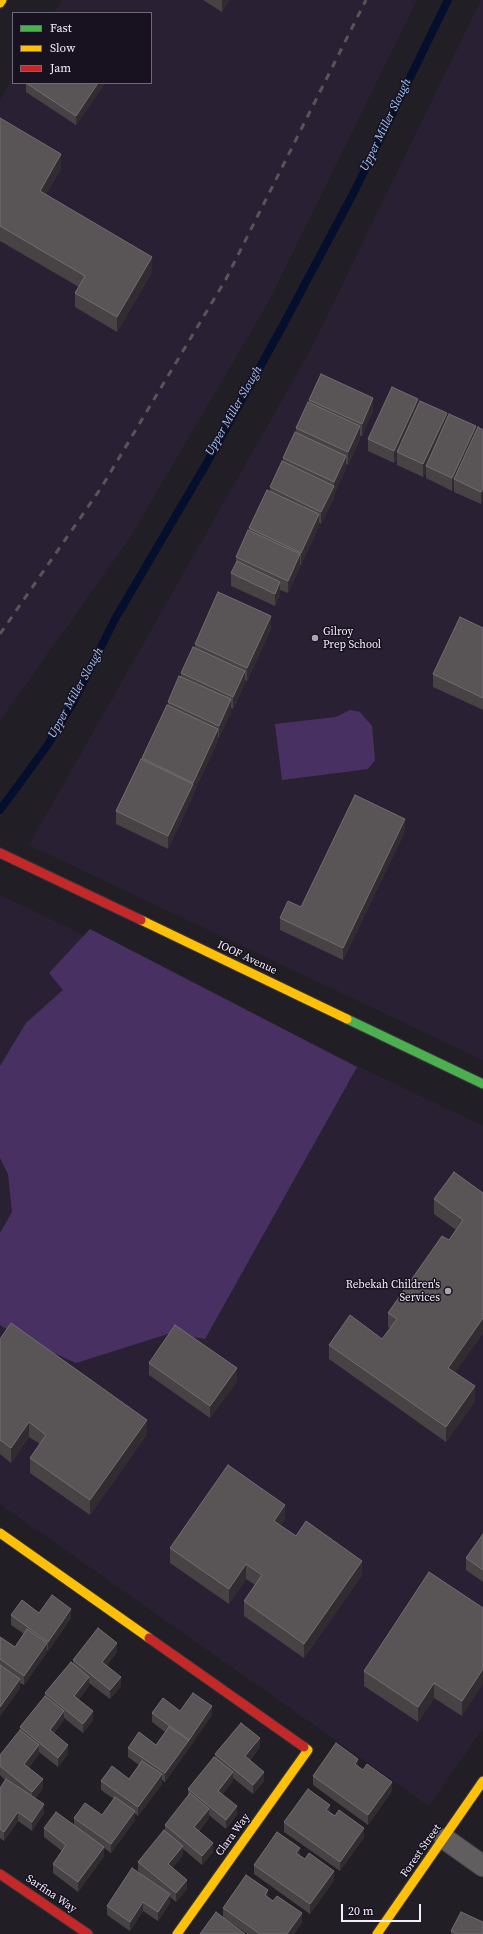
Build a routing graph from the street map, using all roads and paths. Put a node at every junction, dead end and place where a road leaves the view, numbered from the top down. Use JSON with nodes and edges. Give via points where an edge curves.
{"nodes":[{"id":1,"x":2,"y":0,"type":"edge"},
{"id":2,"x":0,"y":4,"type":"edge"},
{"id":3,"x":0,"y":853,"type":"edge"},
{"id":4,"x":483,"y":1084,"type":"edge"},
{"id":5,"x":0,"y":1534,"type":"edge"},
{"id":6,"x":483,"y":1781,"type":"edge"},
{"id":7,"x":445,"y":1839,"type":"junction"},
{"id":8,"x":483,"y":1866,"type":"edge"},
{"id":9,"x":0,"y":1874,"type":"edge"},
{"id":10,"x":88,"y":1934,"type":"edge"},
{"id":11,"x":177,"y":1934,"type":"edge"},
{"id":12,"x":377,"y":1934,"type":"edge"}],
"edges":[{"from":1,"to":2,"type":"street"},
{"from":3,"to":4,"type":"street","name":"IOOF Avenue"},
{"from":5,"to":11,"type":"street","name":"Clara Way","via":[[308,1750]]},
{"from":6,"to":7,"type":"street","name":"Forest Street"},
{"from":7,"to":8,"type":"street"},
{"from":7,"to":12,"type":"street","name":"Forest Street"},
{"from":9,"to":10,"type":"street","name":"Sarfina Way"}]}
